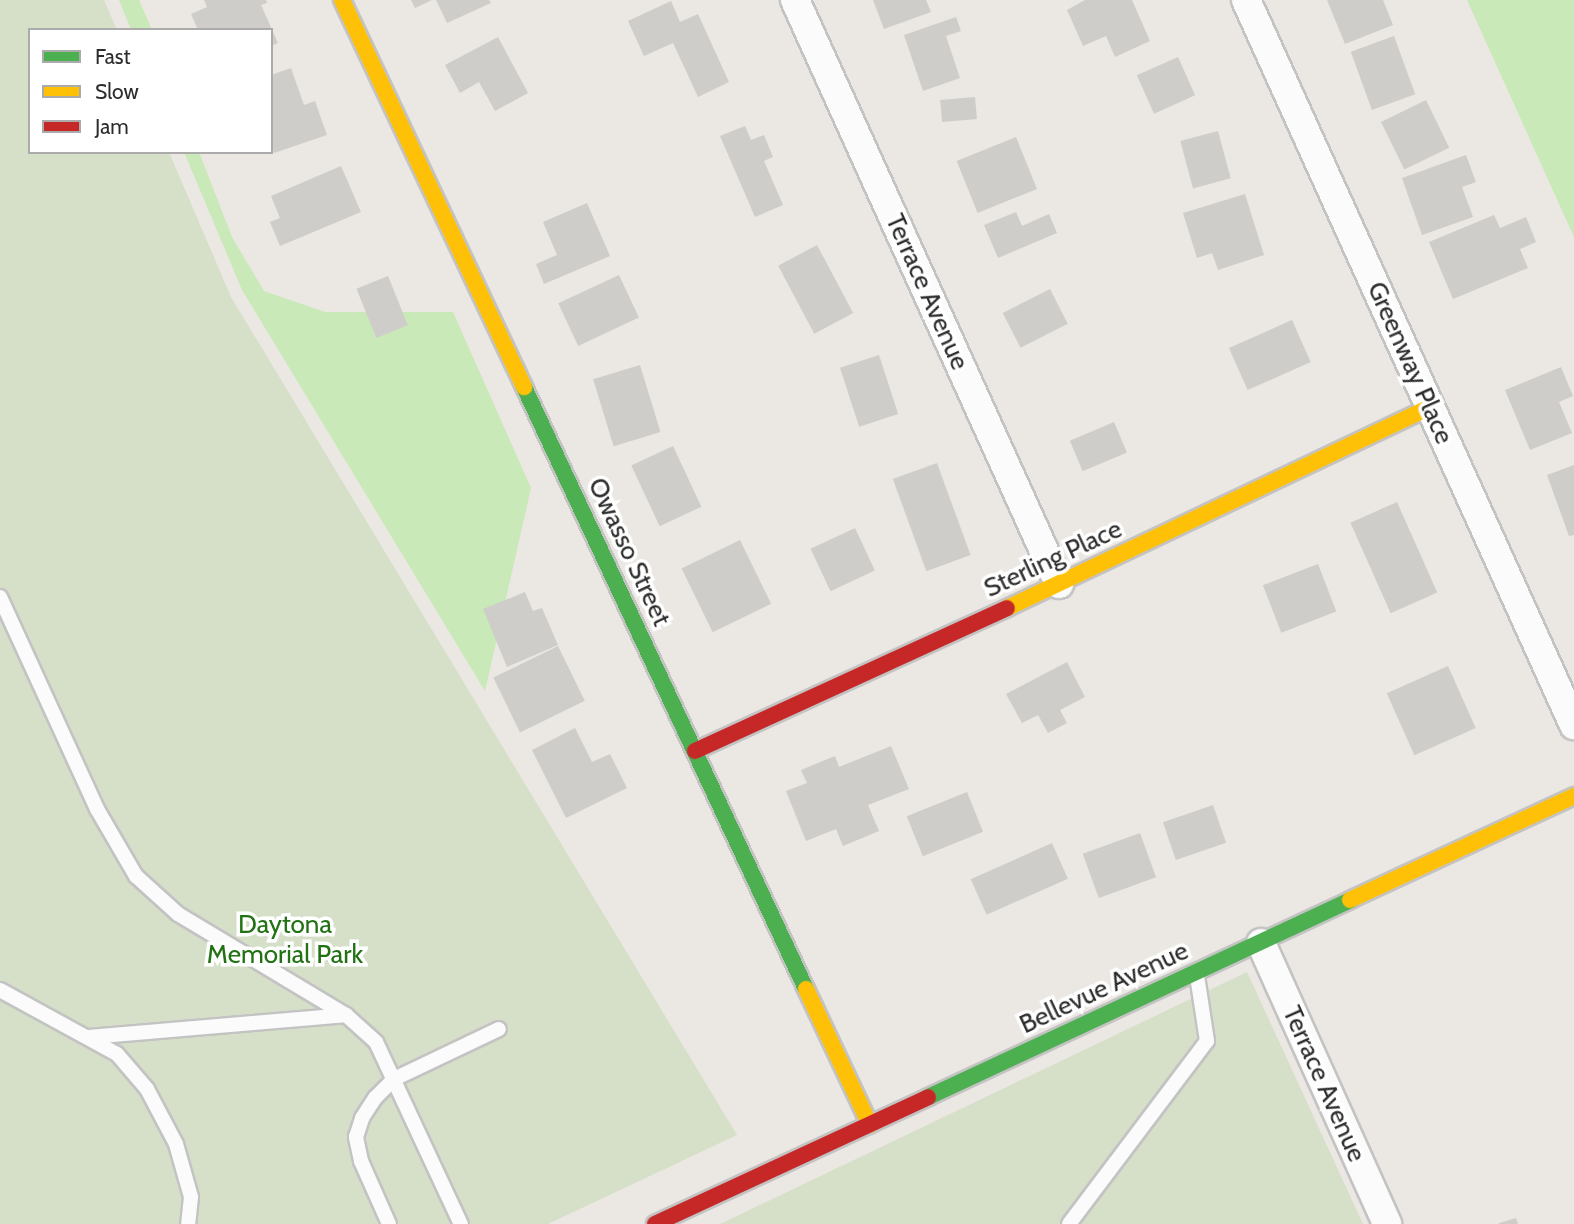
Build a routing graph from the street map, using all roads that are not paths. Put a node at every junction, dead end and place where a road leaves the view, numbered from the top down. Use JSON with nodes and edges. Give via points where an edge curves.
{"nodes":[{"id":1,"x":342,"y":0,"type":"edge"},
{"id":2,"x":795,"y":0,"type":"edge"},
{"id":3,"x":1246,"y":0,"type":"edge"},
{"id":4,"x":1430,"y":407,"type":"junction"},
{"id":5,"x":1059,"y":584,"type":"junction"},
{"id":6,"x":0,"y":597,"type":"edge"},
{"id":7,"x":1574,"y":725,"type":"edge"},
{"id":8,"x":695,"y":751,"type":"junction"},
{"id":9,"x":1574,"y":796,"type":"edge"},
{"id":10,"x":1261,"y":943,"type":"junction"},
{"id":11,"x":1196,"y":971,"type":"junction"},
{"id":12,"x":0,"y":990,"type":"edge"},
{"id":13,"x":346,"y":1015,"type":"junction"},
{"id":14,"x":499,"y":1029,"type":"dead end"},
{"id":15,"x":90,"y":1037,"type":"junction"},
{"id":16,"x":394,"y":1079,"type":"junction"},
{"id":17,"x":870,"y":1125,"type":"junction"},
{"id":18,"x":188,"y":1224,"type":"edge"},
{"id":19,"x":388,"y":1224,"type":"edge"},
{"id":20,"x":461,"y":1224,"type":"edge"},
{"id":21,"x":655,"y":1224,"type":"edge"},
{"id":22,"x":1069,"y":1224,"type":"edge"},
{"id":23,"x":1387,"y":1224,"type":"edge"}],
"edges":[{"from":1,"to":8,"type":"street","name":"Owasso Street"},
{"from":2,"to":5,"type":"street","name":"Terrace Avenue"},
{"from":3,"to":4,"type":"street","name":"Greenway Place"},
{"from":4,"to":5,"type":"street","name":"Sterling Place"},
{"from":4,"to":7,"type":"street","name":"Greenway Place"},
{"from":5,"to":8,"type":"street","name":"Sterling Place"},
{"from":6,"to":13,"type":"lane","via":[[97,809],[136,876],[178,914]]},
{"from":8,"to":17,"type":"street","name":"Owasso Street"},
{"from":9,"to":10,"type":"street","name":"Bellevue Avenue"},
{"from":10,"to":11,"type":"street","name":"Bellevue Avenue"},
{"from":10,"to":23,"type":"street","name":"Terrace Avenue"},
{"from":11,"to":17,"type":"street","name":"Bellevue Avenue"},
{"from":11,"to":22,"type":"lane","via":[[1207,1041]]},
{"from":12,"to":15,"type":"lane"},
{"from":13,"to":15,"type":"lane"},
{"from":13,"to":16,"type":"lane","via":[[376,1042]]},
{"from":14,"to":16,"type":"lane"},
{"from":15,"to":18,"type":"lane","via":[[117,1054],[147,1088],[176,1144],[191,1197]]},
{"from":16,"to":19,"type":"lane","via":[[369,1108],[356,1137],[361,1161]]},
{"from":16,"to":20,"type":"lane"},
{"from":17,"to":21,"type":"street","name":"Bellevue Avenue"}]}
